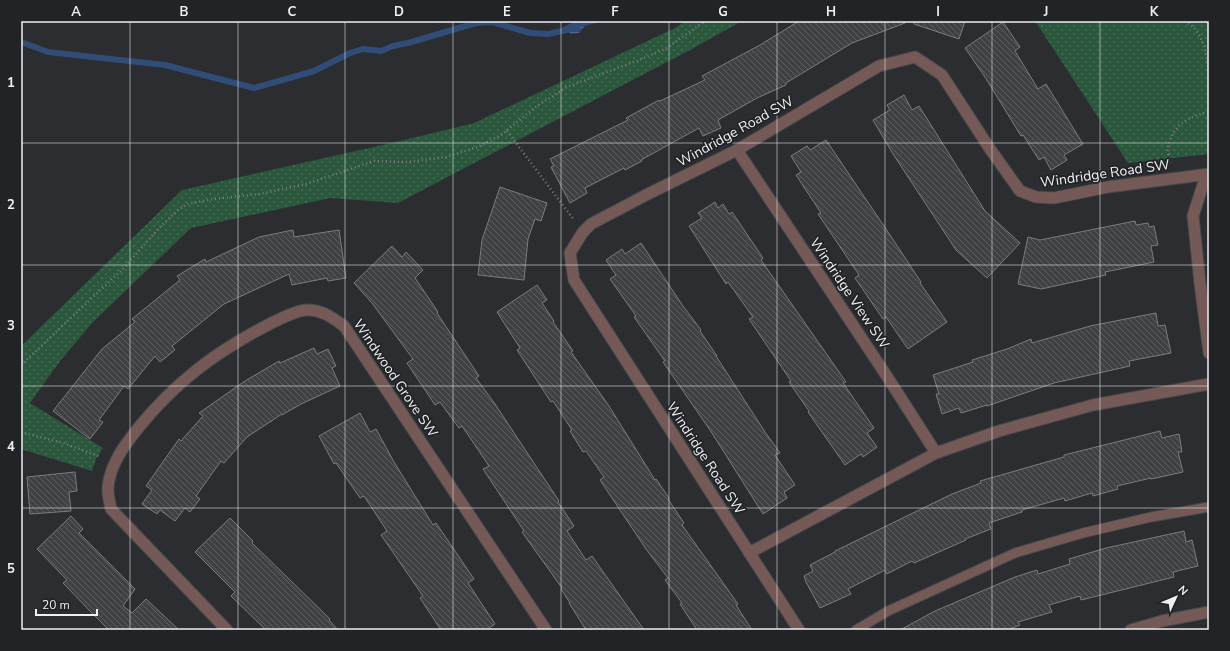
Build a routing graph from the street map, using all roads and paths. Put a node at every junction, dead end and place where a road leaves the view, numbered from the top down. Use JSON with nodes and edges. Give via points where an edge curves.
{"nodes":[{"id":1,"x":705,"y":21,"type":"edge"},
{"id":2,"x":1185,"y":21,"type":"edge"},
{"id":3,"x":1209,"y":80,"type":"edge"},
{"id":4,"x":1209,"y":112,"type":"edge"},
{"id":5,"x":507,"y":131,"type":"junction"},
{"id":6,"x":736,"y":150,"type":"junction"},
{"id":7,"x":1208,"y":176,"type":"edge"},
{"id":8,"x":1170,"y":180,"type":"junction"},
{"id":9,"x":583,"y":232,"type":"junction"},
{"id":10,"x":1209,"y":353,"type":"edge"},
{"id":11,"x":21,"y":365,"type":"edge"},
{"id":12,"x":1209,"y":384,"type":"edge"},
{"id":13,"x":21,"y":432,"type":"edge"},
{"id":14,"x":936,"y":453,"type":"junction"},
{"id":15,"x":115,"y":463,"type":"junction"},
{"id":16,"x":1209,"y":507,"type":"edge"},
{"id":17,"x":749,"y":553,"type":"junction"},
{"id":18,"x":1209,"y":612,"type":"edge"},
{"id":19,"x":227,"y":630,"type":"edge"},
{"id":20,"x":546,"y":630,"type":"edge"},
{"id":21,"x":799,"y":630,"type":"edge"},
{"id":22,"x":856,"y":630,"type":"edge"},
{"id":23,"x":1131,"y":630,"type":"edge"}],
"edges":[{"from":1,"to":5,"type":"path","via":[[667,48],[566,87],[537,106]]},
{"from":2,"to":3,"type":"path","via":[[1198,32],[1205,47]]},
{"from":4,"to":8,"type":"path","via":[[1196,114],[1183,121],[1173,132],[1168,147]]},
{"from":5,"to":9,"type":"path"},
{"from":5,"to":11,"type":"path","via":[[478,147],[446,157],[409,162],[374,161],[306,184],[260,194],[188,204],[159,228],[124,268]]},
{"from":6,"to":8,"type":"street","name":"Windridge Road SW","via":[[879,66],[914,57],[942,76],[1020,191],[1036,197],[1054,198],[1108,187]]},
{"from":6,"to":9,"type":"street","name":"Windridge Road SW","via":[[598,220]]},
{"from":6,"to":14,"type":"street","name":"Windridge View SW"},
{"from":7,"to":8,"type":"street","name":"Windridge Road SW"},
{"from":7,"to":10,"type":"street","via":[[1193,216]]},
{"from":9,"to":17,"type":"street","name":"Windridge Road SW","via":[[570,253],[574,280]]},
{"from":12,"to":14,"type":"street","via":[[1093,405],[999,431]]},
{"from":13,"to":15,"type":"path","via":[[63,443]]},
{"from":14,"to":17,"type":"street"},
{"from":15,"to":19,"type":"street","name":"Windwood Grove SW","via":[[110,473],[107,491],[111,509]]},
{"from":15,"to":20,"type":"street","name":"Windwood Grove SW","via":[[126,444],[155,408],[183,380],[215,355],[275,321],[306,310],[324,313],[344,326]]},
{"from":16,"to":22,"type":"lane","via":[[1083,533],[1015,553],[888,611]]},
{"from":17,"to":21,"type":"street","name":"Windridge Road SW"},
{"from":18,"to":23,"type":"street"}]}
